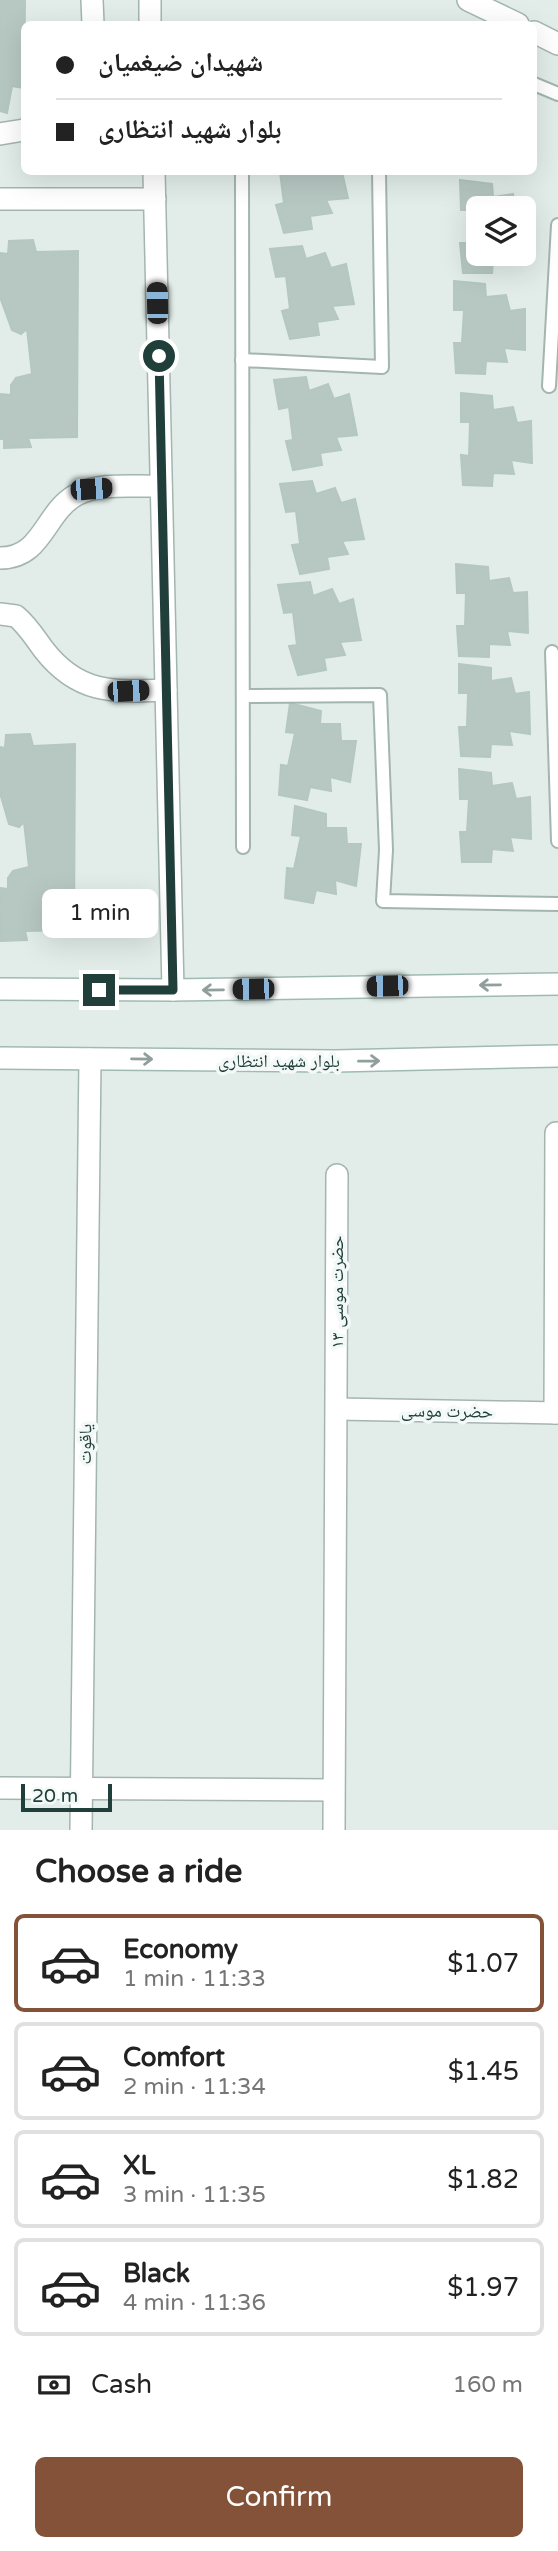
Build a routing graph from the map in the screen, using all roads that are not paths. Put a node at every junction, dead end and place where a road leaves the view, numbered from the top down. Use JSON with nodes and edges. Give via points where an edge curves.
{"nodes":[{"id":1,"x":92,"y":0,"type":"edge"},
{"id":2,"x":150,"y":0,"type":"edge"},
{"id":3,"x":468,"y":0,"type":"edge"},
{"id":4,"x":93,"y":21,"type":"edge"},
{"id":5,"x":150,"y":21,"type":"edge"},
{"id":6,"x":512,"y":21,"type":"edge"},
{"id":7,"x":537,"y":34,"type":"edge"},
{"id":8,"x":558,"y":44,"type":"edge"},
{"id":9,"x":537,"y":85,"type":"edge"},
{"id":10,"x":558,"y":94,"type":"edge"},
{"id":11,"x":21,"y":130,"type":"edge"},
{"id":12,"x":0,"y":134,"type":"edge"},
{"id":13,"x":154,"y":175,"type":"edge"},
{"id":14,"x":242,"y":175,"type":"edge"},
{"id":15,"x":379,"y":175,"type":"edge"},
{"id":16,"x":0,"y":199,"type":"edge"},
{"id":17,"x":155,"y":199,"type":"junction"},
{"id":18,"x":558,"y":225,"type":"edge"},
{"id":19,"x":243,"y":360,"type":"junction"},
{"id":20,"x":549,"y":386,"type":"dead end"},
{"id":21,"x":162,"y":486,"type":"junction"},
{"id":22,"x":0,"y":558,"type":"edge"},
{"id":23,"x":0,"y":614,"type":"edge"},
{"id":24,"x":552,"y":652,"type":"dead end"},
{"id":25,"x":166,"y":690,"type":"junction"},
{"id":26,"x":243,"y":696,"type":"junction"},
{"id":27,"x":558,"y":841,"type":"edge"},
{"id":28,"x":243,"y":847,"type":"dead end"},
{"id":29,"x":558,"y":904,"type":"edge"},
{"id":30,"x":558,"y":984,"type":"edge"},
{"id":31,"x":0,"y":989,"type":"edge"},
{"id":32,"x":173,"y":990,"type":"junction"},
{"id":33,"x":558,"y":1056,"type":"edge"},
{"id":34,"x":0,"y":1058,"type":"edge"},
{"id":35,"x":90,"y":1059,"type":"junction"},
{"id":36,"x":556,"y":1133,"type":"dead end"},
{"id":37,"x":337,"y":1175,"type":"dead end"},
{"id":38,"x":337,"y":1409,"type":"junction"},
{"id":39,"x":557,"y":1413,"type":"edge"},
{"id":40,"x":0,"y":1788,"type":"edge"},
{"id":41,"x":81,"y":1788,"type":"junction"},
{"id":42,"x":333,"y":1790,"type":"junction"},
{"id":43,"x":81,"y":1830,"type":"edge"},
{"id":44,"x":334,"y":1830,"type":"edge"}],
"edges":[{"from":1,"to":4,"type":"street"},
{"from":2,"to":5,"type":"street"},
{"from":3,"to":6,"type":"street"},
{"from":7,"to":8,"type":"street"},
{"from":9,"to":10,"type":"lane"},
{"from":11,"to":12,"type":"street"},
{"from":13,"to":17,"type":"street"},
{"from":14,"to":19,"type":"lane"},
{"from":15,"to":19,"type":"lane","via":[[382,367]]},
{"from":16,"to":17,"type":"street"},
{"from":17,"to":21,"type":"street"},
{"from":18,"to":20,"type":"lane"},
{"from":19,"to":26,"type":"lane"},
{"from":21,"to":22,"type":"street","via":[[91,489],[77,494],[32,547],[13,558]]},
{"from":21,"to":25,"type":"street"},
{"from":23,"to":25,"type":"street","via":[[16,616],[56,662],[96,687],[109,692]]},
{"from":24,"to":27,"type":"lane"},
{"from":25,"to":32,"type":"street"},
{"from":26,"to":28,"type":"lane"},
{"from":26,"to":29,"type":"lane","via":[[380,695],[386,850],[383,901]]},
{"from":30,"to":32,"type":"street","one_way":true},
{"from":31,"to":32,"type":"street"},
{"from":35,"to":33,"type":"street","name":"بلوار شهید انتظاری","one_way":true,"via":[[335,1061]]},
{"from":34,"to":35,"type":"street","name":"بلوار شهید انتظاری"},
{"from":35,"to":41,"type":"street","name":"یاقوت"},
{"from":36,"to":39,"type":"street"},
{"from":37,"to":38,"type":"street","name":"حضرت موسی ۱۳"},
{"from":38,"to":39,"type":"street","name":"حضرت موسی"},
{"from":38,"to":42,"type":"street","name":"حضرت موسی ۱۳"},
{"from":40,"to":41,"type":"street"},
{"from":41,"to":42,"type":"street"},
{"from":41,"to":43,"type":"street","name":"یاقوت"},
{"from":42,"to":44,"type":"street","name":"حضرت موسی ۱۳"}]}
